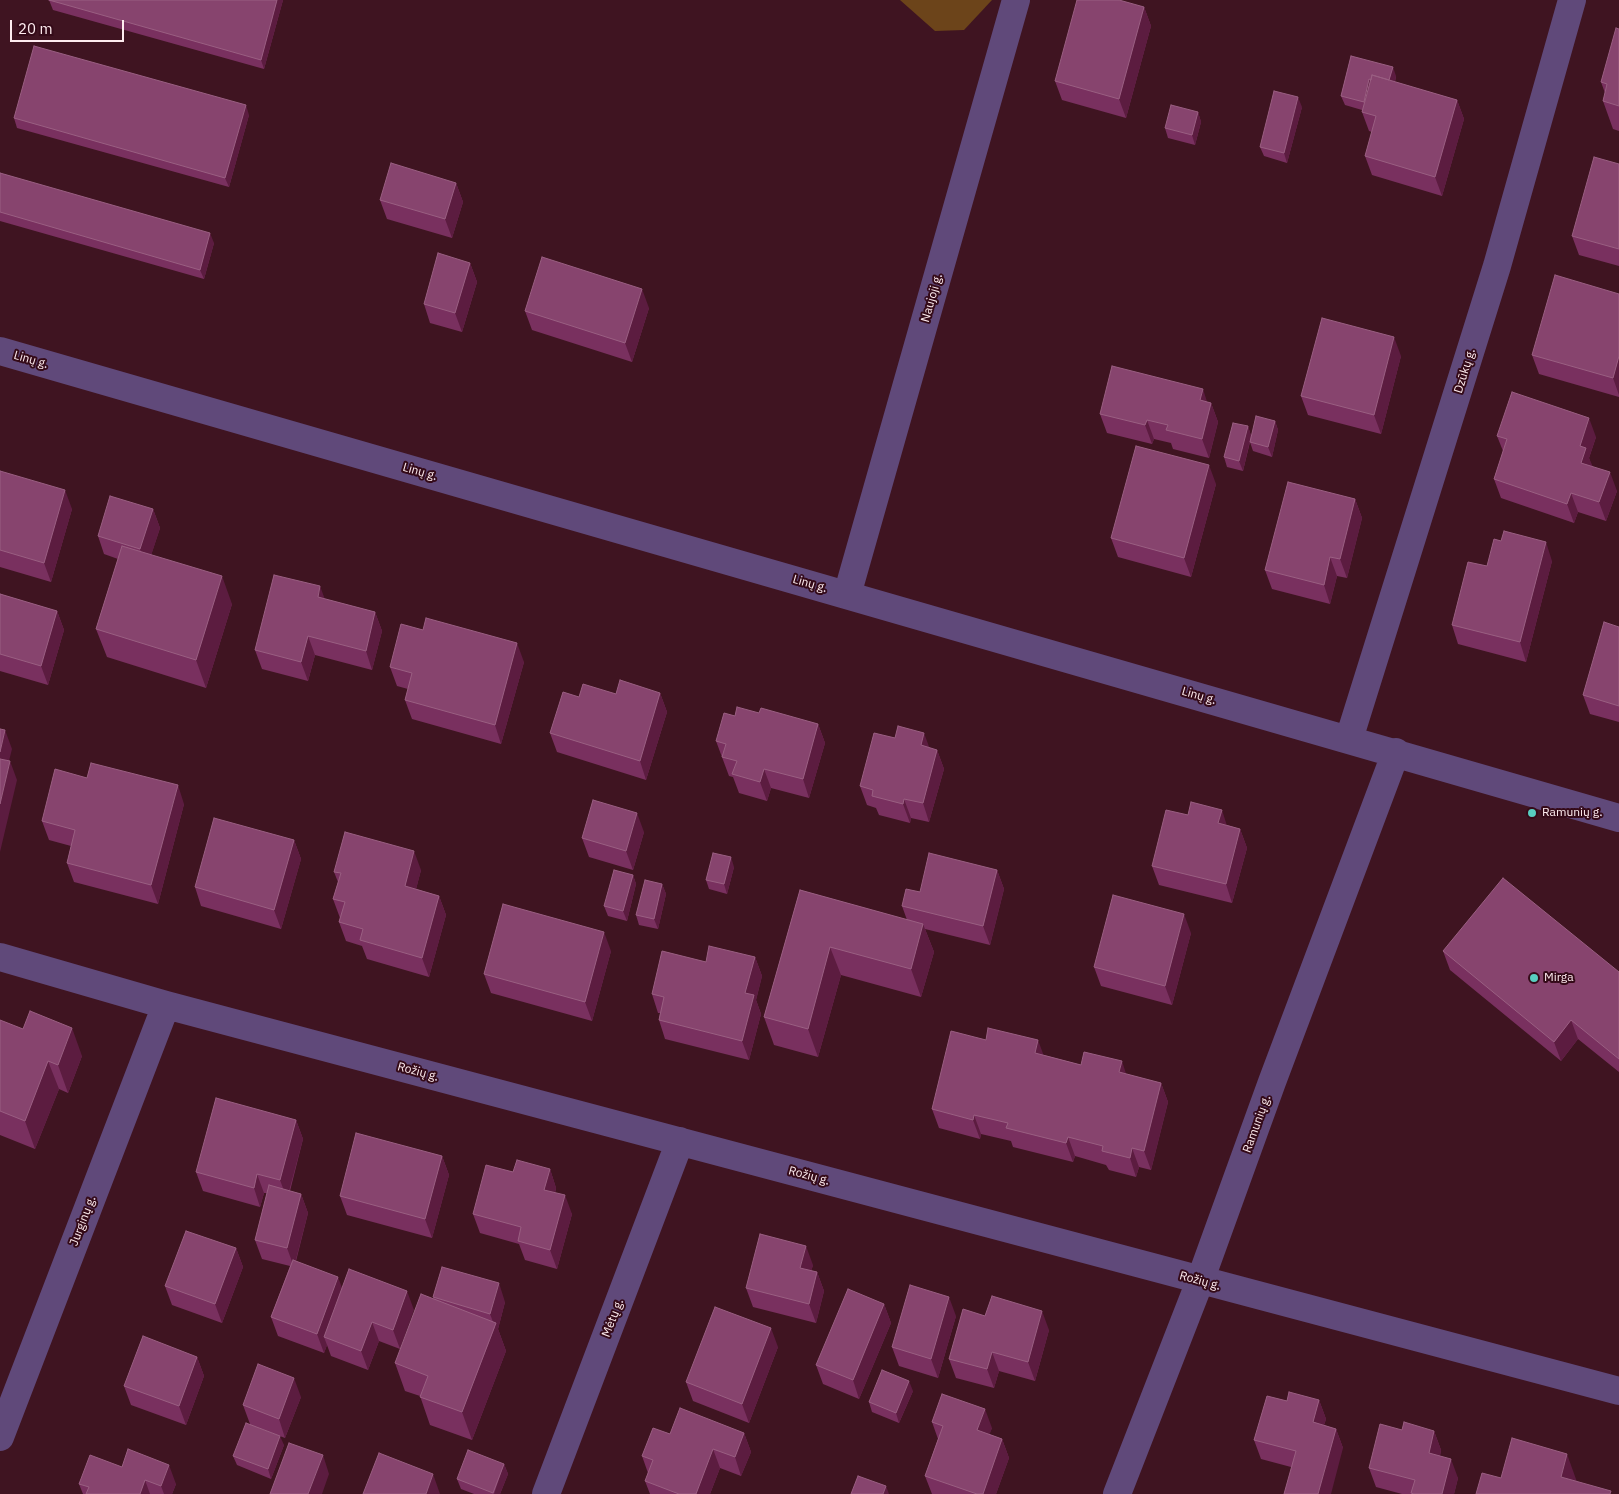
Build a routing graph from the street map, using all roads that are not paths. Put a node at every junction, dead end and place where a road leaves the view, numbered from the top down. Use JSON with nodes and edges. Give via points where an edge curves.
{"nodes":[{"id":1,"x":1016,"y":0,"type":"edge"},
{"id":2,"x":1572,"y":0,"type":"edge"},
{"id":3,"x":0,"y":351,"type":"edge"},
{"id":4,"x":847,"y":595,"type":"junction"},
{"id":5,"x":1349,"y":739,"type":"junction"},
{"id":6,"x":1396,"y":752,"type":"junction"},
{"id":7,"x":1619,"y":818,"type":"edge"},
{"id":8,"x":0,"y":957,"type":"edge"},
{"id":9,"x":166,"y":1005,"type":"junction"},
{"id":10,"x":680,"y":1141,"type":"junction"},
{"id":11,"x":1200,"y":1281,"type":"junction"},
{"id":12,"x":1619,"y":1392,"type":"edge"},
{"id":13,"x":0,"y":1436,"type":"edge"},
{"id":14,"x":546,"y":1494,"type":"edge"},
{"id":15,"x":1117,"y":1494,"type":"edge"}],
"edges":[{"from":1,"to":4,"type":"street","name":"Naujoji g."},
{"from":2,"to":5,"type":"street","name":"Dzūkų g.","via":[[1497,266]]},
{"from":3,"to":4,"type":"street","name":"Linų g."},
{"from":4,"to":5,"type":"street","name":"Linų g."},
{"from":5,"to":6,"type":"street","name":"Linų g."},
{"from":6,"to":7,"type":"street","name":"Linų g."},
{"from":6,"to":11,"type":"street","name":"Ramunių g."},
{"from":8,"to":9,"type":"street","name":"Rožių g."},
{"from":9,"to":10,"type":"street","name":"Rožių g."},
{"from":9,"to":13,"type":"street","name":"Jurginų g."},
{"from":10,"to":11,"type":"street","name":"Rožių g."},
{"from":10,"to":14,"type":"street","name":"Mėtų g."},
{"from":11,"to":12,"type":"street","name":"Rožių g."},
{"from":11,"to":15,"type":"street","name":"Ramunių g."}]}
